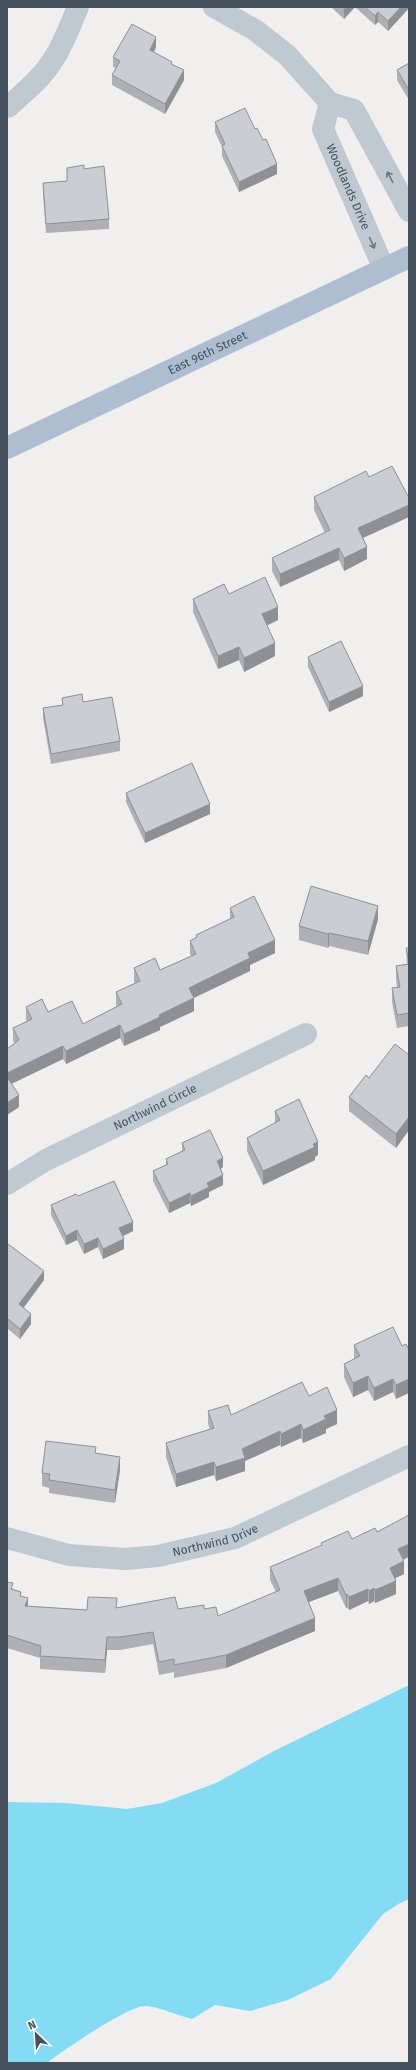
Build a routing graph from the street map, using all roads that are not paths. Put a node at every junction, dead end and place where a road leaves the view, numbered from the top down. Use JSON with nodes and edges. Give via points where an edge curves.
{"nodes":[{"id":1,"x":78,"y":7,"type":"edge"},
{"id":2,"x":214,"y":7,"type":"edge"},
{"id":3,"x":330,"y":103,"type":"junction"},
{"id":4,"x":8,"y":107,"type":"dead end"},
{"id":5,"x":409,"y":211,"type":"edge"},
{"id":6,"x":409,"y":257,"type":"edge"},
{"id":7,"x":384,"y":269,"type":"junction"},
{"id":8,"x":7,"y":448,"type":"edge"},
{"id":9,"x":306,"y":1034,"type":"dead end"},
{"id":10,"x":7,"y":1184,"type":"edge"},
{"id":11,"x":409,"y":1456,"type":"edge"},
{"id":12,"x":7,"y":1538,"type":"edge"}],
"edges":[{"from":1,"to":4,"type":"street","via":[[51,64],[34,84]]},
{"from":2,"to":3,"type":"street","via":[[255,30],[287,55]]},
{"from":5,"to":3,"type":"street","one_way":true,"via":[[354,110]]},
{"from":3,"to":7,"type":"street","name":"Woodlands Drive","one_way":true,"via":[[322,129]]},
{"from":6,"to":7,"type":"main road","name":"East 96th Street"},
{"from":7,"to":8,"type":"main road","name":"East 96th Street"},
{"from":9,"to":10,"type":"street","name":"Northwind Circle","via":[[46,1160]]},
{"from":11,"to":12,"type":"street","name":"Northwind Drive","via":[[235,1538],[158,1556],[125,1559],[69,1555]]}]}
